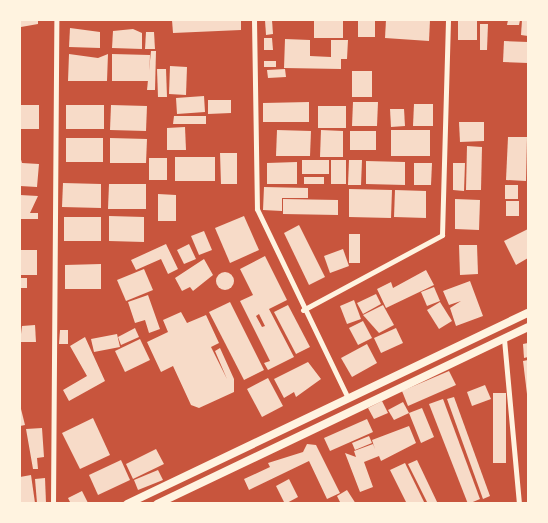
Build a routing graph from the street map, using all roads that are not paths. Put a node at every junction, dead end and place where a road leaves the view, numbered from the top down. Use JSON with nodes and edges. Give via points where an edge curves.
{"nodes":[{"id":1,"x":56,"y":20,"type":"edge"},
{"id":2,"x":254,"y":20,"type":"edge"},
{"id":3,"x":448,"y":20,"type":"edge"},
{"id":4,"x":303,"y":310,"type":"junction"},
{"id":5,"x":528,"y":313,"type":"edge"},
{"id":6,"x":528,"y":327,"type":"edge"},
{"id":7,"x":504,"y":339,"type":"junction"},
{"id":8,"x":348,"y":398,"type":"junction"},
{"id":9,"x":53,"y":504,"type":"edge"},
{"id":10,"x":127,"y":504,"type":"edge"},
{"id":11,"x":157,"y":504,"type":"edge"},
{"id":12,"x":519,"y":504,"type":"edge"}],
"edges":[{"from":1,"to":9,"type":"street"},
{"from":2,"to":4,"type":"street","via":[[255,200]]},
{"from":3,"to":4,"type":"street","via":[[442,235]]},
{"from":4,"to":8,"type":"street"},
{"from":5,"to":8,"type":"main road"},
{"from":6,"to":7,"type":"main road"},
{"from":7,"to":11,"type":"main road"},
{"from":7,"to":12,"type":"street"},
{"from":8,"to":10,"type":"main road"}]}
